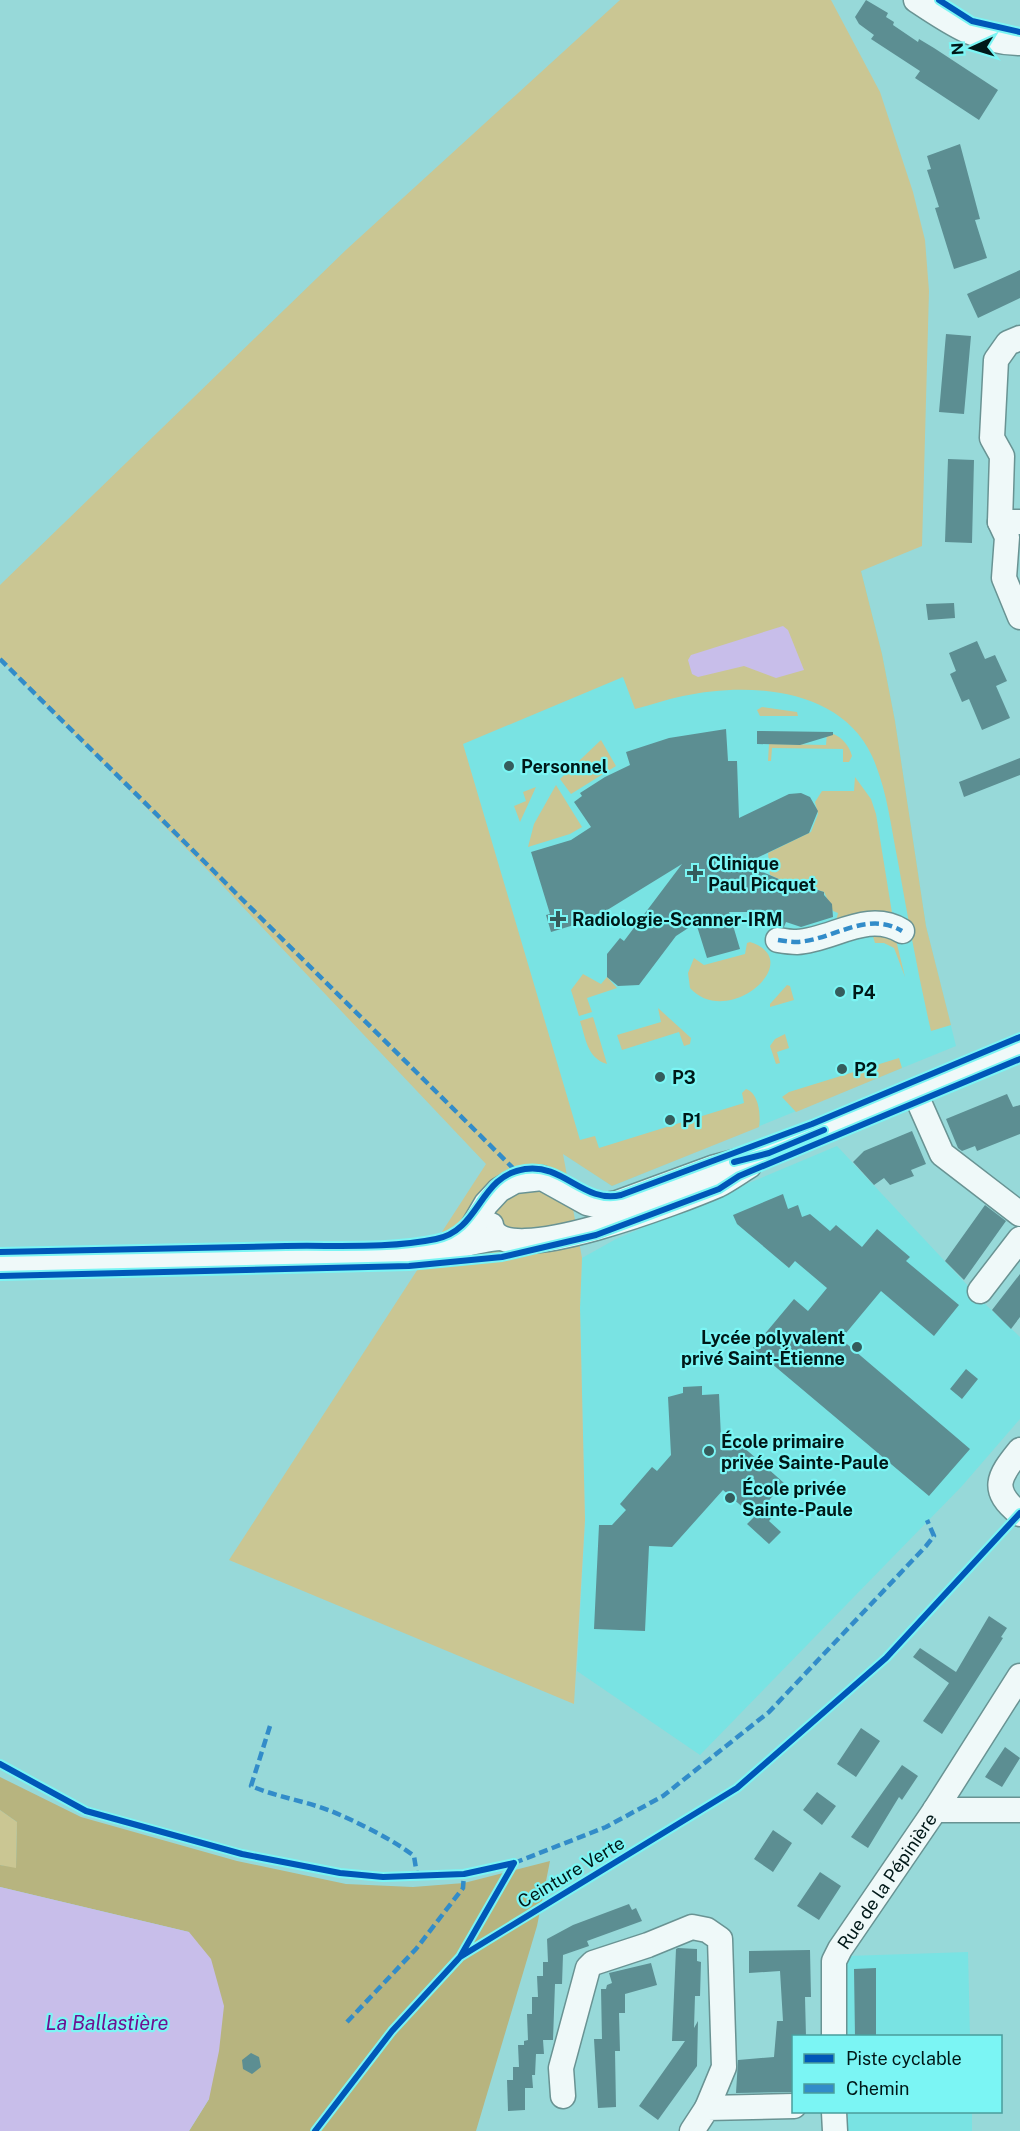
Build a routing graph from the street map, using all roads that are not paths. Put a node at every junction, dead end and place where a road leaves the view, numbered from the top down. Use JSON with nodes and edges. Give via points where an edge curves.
{"nodes":[{"id":1,"x":916,"y":0,"type":"edge"},
{"id":2,"x":1020,"y":43,"type":"edge"},
{"id":3,"x":1020,"y":338,"type":"edge"},
{"id":4,"x":1010,"y":522,"type":"edge"},
{"id":5,"x":1020,"y":617,"type":"edge"},
{"id":6,"x":903,"y":931,"type":"dead end"},
{"id":7,"x":778,"y":940,"type":"dead end"},
{"id":8,"x":1020,"y":1048,"type":"edge"},
{"id":9,"x":915,"y":1093,"type":"junction"},
{"id":10,"x":769,"y":1153,"type":"junction"},
{"id":11,"x":567,"y":1193,"type":"junction"},
{"id":12,"x":1020,"y":1214,"type":"edge"},
{"id":13,"x":593,"y":1229,"type":"junction"},
{"id":14,"x":500,"y":1238,"type":"junction"},
{"id":15,"x":1020,"y":1239,"type":"edge"},
{"id":16,"x":450,"y":1250,"type":"junction"},
{"id":17,"x":0,"y":1264,"type":"edge"},
{"id":18,"x":980,"y":1291,"type":"dead end"},
{"id":19,"x":1020,"y":1450,"type":"edge"},
{"id":20,"x":1020,"y":1514,"type":"edge"},
{"id":21,"x":1020,"y":1676,"type":"edge"},
{"id":22,"x":935,"y":1810,"type":"junction"},
{"id":23,"x":1020,"y":1810,"type":"edge"},
{"id":24,"x":834,"y":2035,"type":"edge"},
{"id":25,"x":563,"y":2096,"type":"dead end"},
{"id":26,"x":792,"y":2106,"type":"edge"},
{"id":27,"x":707,"y":2108,"type":"junction"},
{"id":28,"x":834,"y":2113,"type":"edge"},
{"id":29,"x":692,"y":2131,"type":"edge"},
{"id":30,"x":835,"y":2131,"type":"edge"}],
"edges":[{"from":1,"to":2,"type":"street","via":[[982,38]]},
{"from":3,"to":4,"type":"street","via":[[1008,343],[996,360],[992,438],[1002,456]]},
{"from":4,"to":5,"type":"street","via":[[1004,578]]},
{"from":6,"to":7,"type":"street","via":[[870,923],[798,942]]},
{"from":8,"to":9,"type":"street"},
{"from":9,"to":10,"type":"street"},
{"from":9,"to":12,"type":"street","via":[[942,1154]]},
{"from":10,"to":11,"type":"street","via":[[600,1206]]},
{"from":10,"to":13,"type":"street","via":[[718,1185]]},
{"from":11,"to":13,"type":"street"},
{"from":11,"to":14,"type":"street","via":[[534,1188],[510,1196],[499,1205],[491,1222],[492,1230]]},
{"from":11,"to":16,"type":"street","via":[[542,1178],[506,1184],[486,1204],[469,1233]]},
{"from":13,"to":14,"type":"street","via":[[539,1242]]},
{"from":14,"to":16,"type":"street"},
{"from":15,"to":18,"type":"street"},
{"from":16,"to":17,"type":"street","via":[[418,1254]]},
{"from":19,"to":20,"type":"street","via":[[1000,1480],[999,1490]]},
{"from":21,"to":22,"type":"street"},
{"from":22,"to":23,"type":"street","name":"Rue de la Pépinière"},
{"from":22,"to":24,"type":"street","name":"Rue de la Pépinière","via":[[834,1961]]},
{"from":25,"to":27,"type":"street","via":[[561,2068],[588,1968],[699,1927],[720,1939],[725,2045],[722,2075]]},
{"from":26,"to":27,"type":"street"},
{"from":27,"to":29,"type":"street"},
{"from":28,"to":30,"type":"street"}]}
